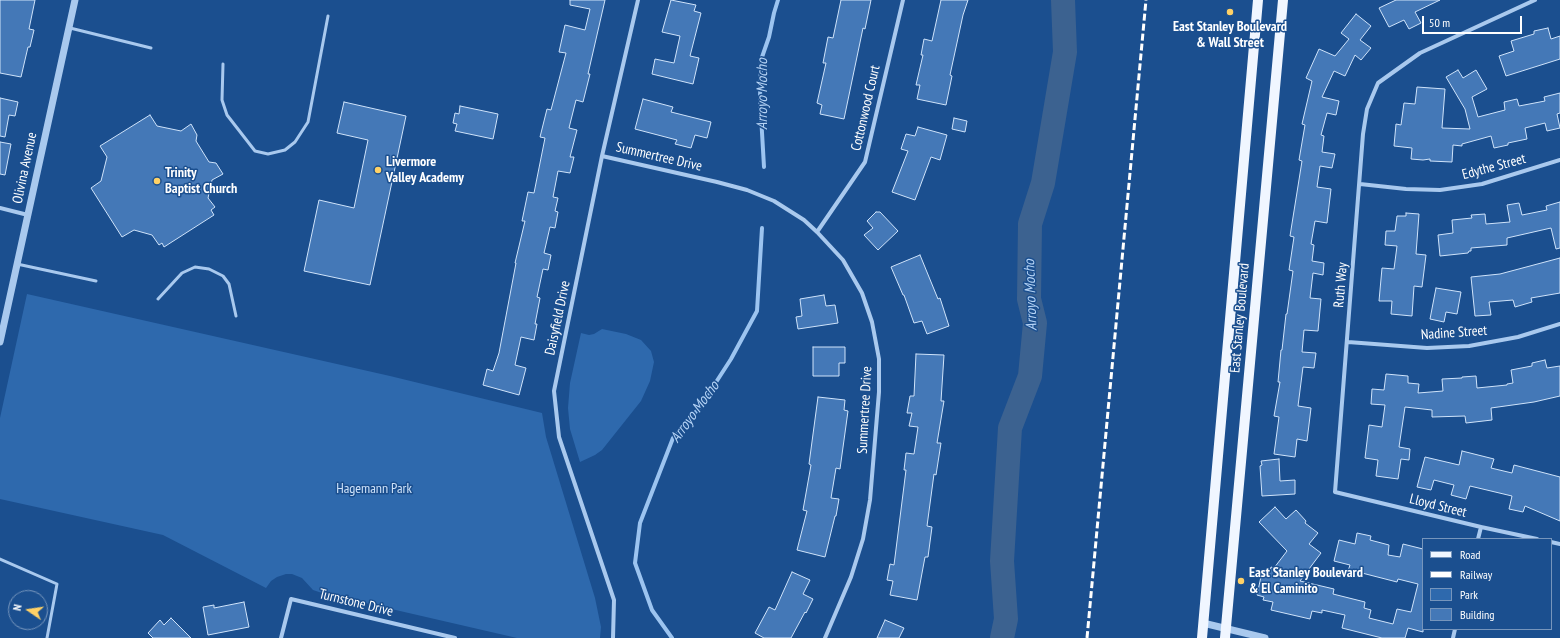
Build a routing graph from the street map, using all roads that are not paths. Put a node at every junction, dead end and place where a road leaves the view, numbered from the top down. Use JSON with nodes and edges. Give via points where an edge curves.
{"nodes":[{"id":1,"x":75,"y":0,"type":"edge"},
{"id":2,"x":638,"y":0,"type":"edge"},
{"id":3,"x":903,"y":0,"type":"edge"},
{"id":4,"x":1258,"y":0,"type":"edge"},
{"id":5,"x":1283,"y":0,"type":"edge"},
{"id":6,"x":1535,"y":0,"type":"edge"},
{"id":7,"x":1528,"y":1,"type":"edge"},
{"id":8,"x":328,"y":16,"type":"dead end"},
{"id":9,"x":69,"y":28,"type":"junction"},
{"id":10,"x":151,"y":48,"type":"dead end"},
{"id":11,"x":223,"y":64,"type":"dead end"},
{"id":12,"x":602,"y":156,"type":"junction"},
{"id":13,"x":1560,"y":160,"type":"edge"},
{"id":14,"x":1360,"y":184,"type":"junction"},
{"id":15,"x":0,"y":208,"type":"edge"},
{"id":16,"x":28,"y":214,"type":"junction"},
{"id":17,"x":817,"y":232,"type":"junction"},
{"id":18,"x":18,"y":264,"type":"junction"},
{"id":19,"x":96,"y":281,"type":"dead end"},
{"id":20,"x":158,"y":299,"type":"dead end"},
{"id":21,"x":236,"y":316,"type":"dead end"},
{"id":22,"x":1560,"y":324,"type":"edge"},
{"id":23,"x":0,"y":342,"type":"edge"},
{"id":24,"x":1348,"y":342,"type":"junction"},
{"id":25,"x":1335,"y":492,"type":"joint"},
{"id":26,"x":1481,"y":527,"type":"junction"},
{"id":27,"x":1478,"y":538,"type":"edge"},
{"id":28,"x":1533,"y":538,"type":"edge"},
{"id":29,"x":0,"y":559,"type":"edge"},
{"id":30,"x":1203,"y":623,"type":"junction"},
{"id":31,"x":1225,"y":633,"type":"edge"},
{"id":32,"x":449,"y":637,"type":"edge"},
{"id":33,"x":47,"y":638,"type":"edge"},
{"id":34,"x":281,"y":638,"type":"edge"},
{"id":35,"x":455,"y":638,"type":"edge"},
{"id":36,"x":613,"y":638,"type":"edge"},
{"id":37,"x":825,"y":638,"type":"edge"},
{"id":38,"x":1202,"y":638,"type":"edge"},
{"id":39,"x":1265,"y":638,"type":"edge"}],
"edges":[{"from":1,"to":9,"type":"street","name":"Olivina Avenue"},
{"from":2,"to":12,"type":"street","name":"Daisyfield Drive"},
{"from":3,"to":17,"type":"street","name":"Cottonwood Court","via":[[865,162]]},
{"from":4,"to":30,"type":"main road","name":"East Stanley Boulevard"},
{"from":5,"to":31,"type":"main road","name":"East Stanley Boulevard"},
{"from":6,"to":7,"type":"street"},
{"from":7,"to":14,"type":"street","name":"Ruth Way","via":[[1420,53],[1378,83],[1367,110]]},
{"from":8,"to":11,"type":"lane","via":[[308,122],[295,142],[285,150],[268,154],[255,151],[227,115],[222,100]]},
{"from":9,"to":10,"type":"lane"},
{"from":9,"to":16,"type":"street","name":"Olivina Avenue"},
{"from":12,"to":17,"type":"street","name":"Summertree Drive","via":[[747,190],[774,201],[804,220]]},
{"from":12,"to":36,"type":"street","name":"Daisyfield Drive","via":[[554,391],[559,437],[614,600]]},
{"from":13,"to":14,"type":"street","name":"Edythe Street","via":[[1482,184],[1440,190]]},
{"from":14,"to":24,"type":"street","name":"Ruth Way"},
{"from":15,"to":16,"type":"street"},
{"from":16,"to":18,"type":"street","name":"Olivina Avenue"},
{"from":17,"to":37,"type":"street","name":"Summertree Drive","via":[[843,260],[862,293],[872,322],[879,359],[879,392],[870,500],[852,577]]},
{"from":18,"to":19,"type":"lane"},
{"from":18,"to":23,"type":"street","name":"Olivina Avenue"},
{"from":20,"to":21,"type":"lane","via":[[182,273],[195,268],[209,269],[223,276],[229,284]]},
{"from":22,"to":24,"type":"street","name":"Nadine Street","via":[[1518,337],[1469,346],[1426,348]]},
{"from":24,"to":25,"type":"street","name":"Ruth Way"},
{"from":25,"to":26,"type":"street","name":"Lloyd Street"},
{"from":26,"to":27,"type":"street"},
{"from":26,"to":28,"type":"street","name":"Lloyd Street"},
{"from":29,"to":33,"type":"lane","via":[[57,584]]},
{"from":30,"to":31,"type":"street"},
{"from":30,"to":38,"type":"main road","name":"East Stanley Boulevard"},
{"from":31,"to":39,"type":"street"},
{"from":32,"to":34,"type":"street","name":"Turnstone Drive","via":[[291,599]]},
{"from":32,"to":35,"type":"street","name":"Turnstone Drive"}]}
